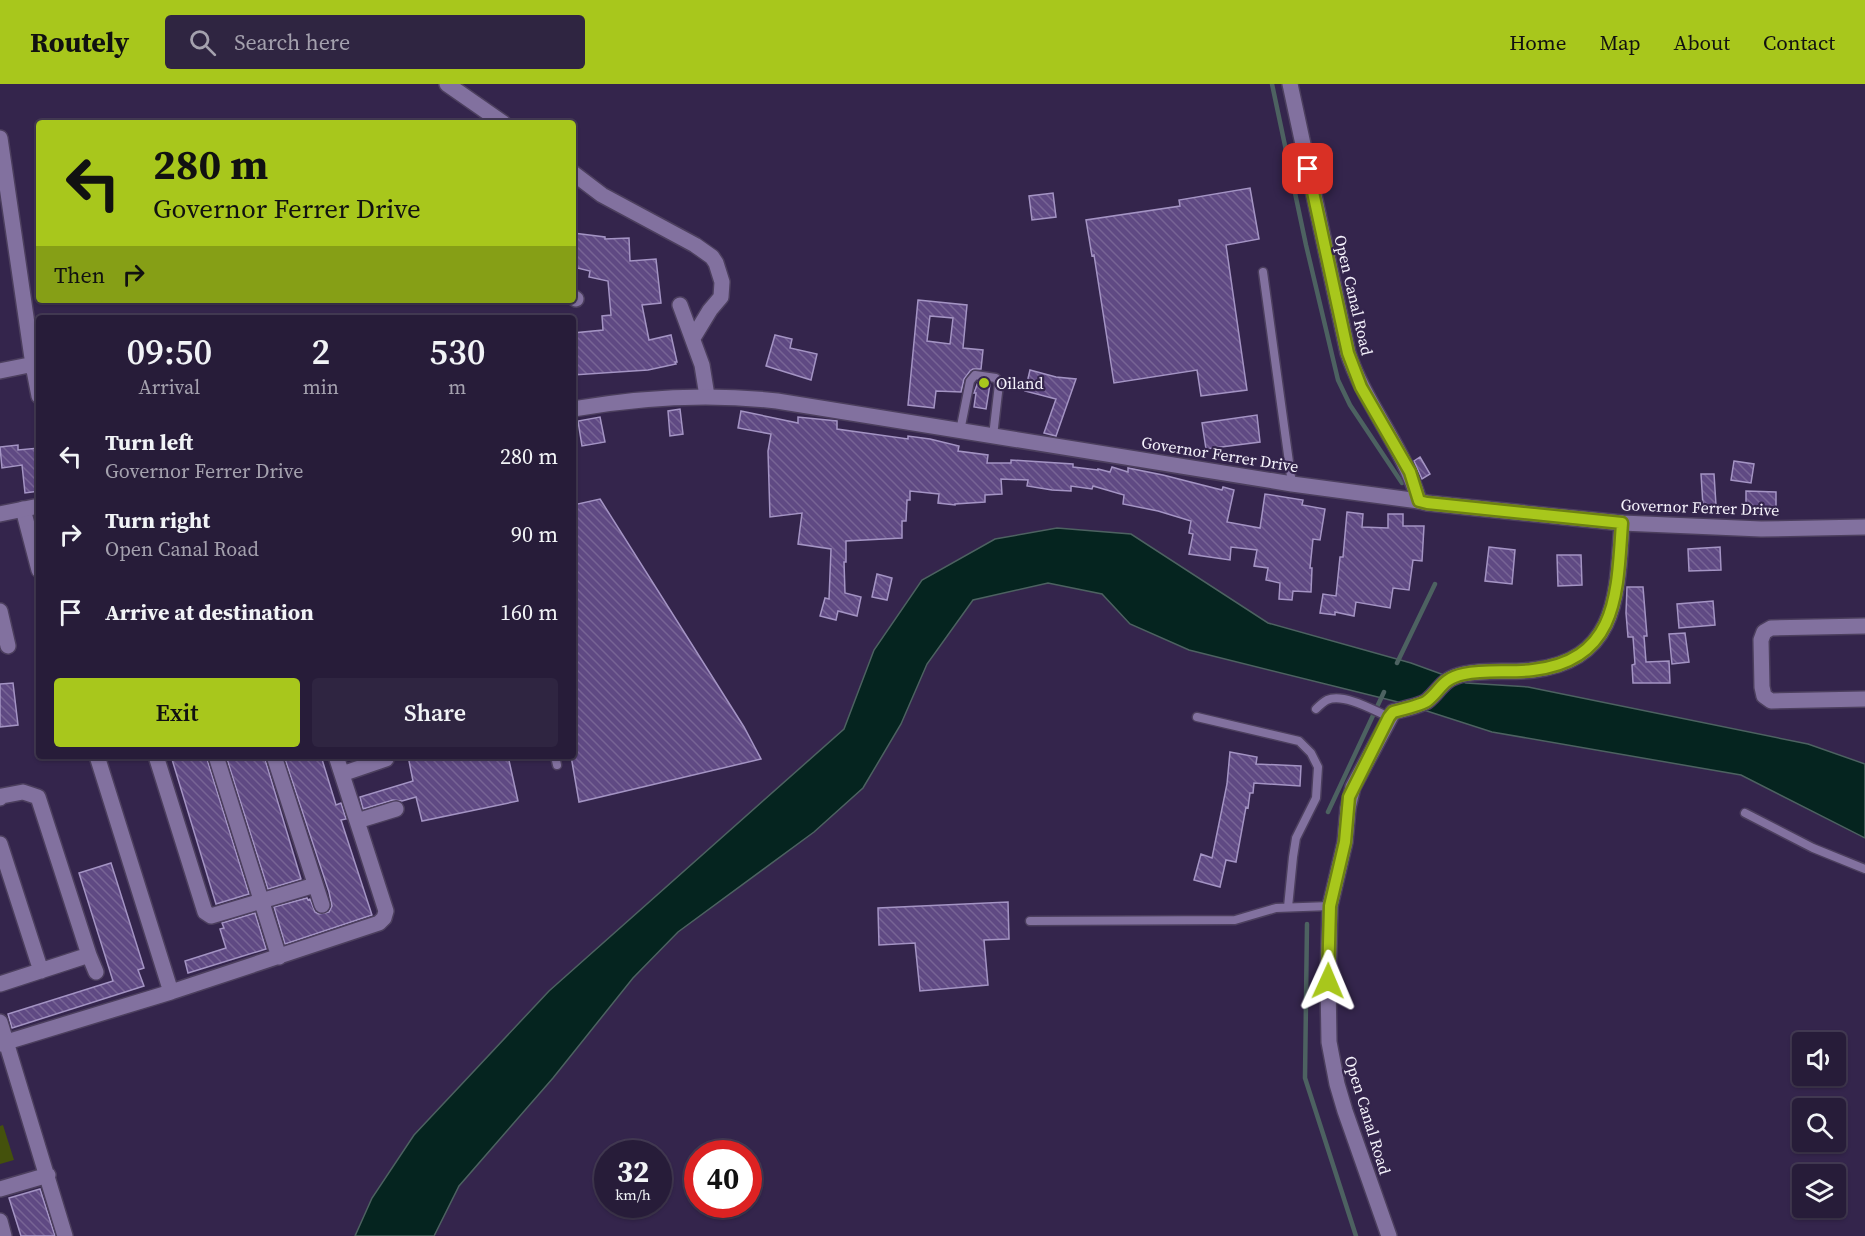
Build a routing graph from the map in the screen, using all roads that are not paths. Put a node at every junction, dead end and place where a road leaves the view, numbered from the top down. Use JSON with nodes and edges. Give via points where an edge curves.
{"nodes":[{"id":1,"x":447,"y":84,"type":"edge"},
{"id":2,"x":1290,"y":84,"type":"edge"},
{"id":3,"x":499,"y":120,"type":"edge"},
{"id":4,"x":0,"y":138,"type":"edge"},
{"id":5,"x":576,"y":176,"type":"edge"},
{"id":6,"x":1263,"y":272,"type":"dead end"},
{"id":7,"x":680,"y":304,"type":"dead end"},
{"id":8,"x":693,"y":338,"type":"junction"},
{"id":9,"x":36,"y":364,"type":"edge"},
{"id":10,"x":0,"y":370,"type":"edge"},
{"id":11,"x":707,"y":396,"type":"junction"},
{"id":12,"x":576,"y":409,"type":"edge"},
{"id":13,"x":960,"y":431,"type":"junction"},
{"id":14,"x":993,"y":436,"type":"junction"},
{"id":15,"x":1292,"y":484,"type":"junction"},
{"id":16,"x":1419,"y":501,"type":"junction"},
{"id":17,"x":36,"y":507,"type":"edge"},
{"id":18,"x":23,"y":509,"type":"junction"},
{"id":19,"x":0,"y":514,"type":"edge"},
{"id":20,"x":1622,"y":523,"type":"junction"},
{"id":21,"x":1865,"y":526,"type":"edge"},
{"id":22,"x":36,"y":559,"type":"edge"},
{"id":23,"x":0,"y":611,"type":"edge"},
{"id":24,"x":1865,"y":626,"type":"edge"},
{"id":25,"x":8,"y":646,"type":"dead end"},
{"id":26,"x":1865,"y":699,"type":"edge"},
{"id":27,"x":1316,"y":709,"type":"dead end"},
{"id":28,"x":1197,"y":717,"type":"dead end"},
{"id":29,"x":1389,"y":717,"type":"junction"},
{"id":30,"x":98,"y":759,"type":"edge"},
{"id":31,"x":157,"y":759,"type":"edge"},
{"id":32,"x":217,"y":759,"type":"edge"},
{"id":33,"x":275,"y":759,"type":"edge"},
{"id":34,"x":337,"y":759,"type":"edge"},
{"id":35,"x":386,"y":759,"type":"dead end"},
{"id":36,"x":342,"y":774,"type":"junction"},
{"id":37,"x":0,"y":798,"type":"edge"},
{"id":38,"x":396,"y":809,"type":"dead end"},
{"id":39,"x":1745,"y":813,"type":"dead end"},
{"id":40,"x":357,"y":821,"type":"junction"},
{"id":41,"x":0,"y":844,"type":"edge"},
{"id":42,"x":1865,"y":869,"type":"edge"},
{"id":43,"x":315,"y":885,"type":"junction"},
{"id":44,"x":262,"y":902,"type":"junction"},
{"id":45,"x":322,"y":905,"type":"dead end"},
{"id":46,"x":1330,"y":906,"type":"junction"},
{"id":47,"x":1288,"y":907,"type":"junction"},
{"id":48,"x":1030,"y":921,"type":"dead end"},
{"id":49,"x":89,"y":955,"type":"junction"},
{"id":50,"x":279,"y":957,"type":"junction"},
{"id":51,"x":41,"y":971,"type":"junction"},
{"id":52,"x":96,"y":972,"type":"dead end"},
{"id":53,"x":0,"y":984,"type":"edge"},
{"id":54,"x":171,"y":992,"type":"junction"},
{"id":55,"x":0,"y":1022,"type":"edge"},
{"id":56,"x":3,"y":1043,"type":"edge"},
{"id":57,"x":48,"y":1176,"type":"junction"},
{"id":58,"x":0,"y":1189,"type":"edge"},
{"id":59,"x":0,"y":1221,"type":"edge"},
{"id":60,"x":4,"y":1236,"type":"edge"},
{"id":61,"x":65,"y":1236,"type":"edge"},
{"id":62,"x":1389,"y":1236,"type":"edge"}],
"edges":[{"from":1,"to":3,"type":"street"},
{"from":2,"to":16,"type":"street","name":"Open Canal Road","via":[[1348,353],[1361,387],[1407,466]]},
{"from":4,"to":9,"type":"street"},
{"from":5,"to":8,"type":"street","via":[[602,195],[695,245],[716,263],[722,282],[721,297]]},
{"from":6,"to":15,"type":"lane"},
{"from":7,"to":8,"type":"street"},
{"from":8,"to":11,"type":"street"},
{"from":9,"to":10,"type":"street"},
{"from":11,"to":12,"type":"street","name":"Governor Ferrer Drive","via":[[650,398]]},
{"from":11,"to":13,"type":"street","name":"Governor Ferrer Drive","via":[[777,401]]},
{"from":13,"to":14,"type":"street","name":"Governor Ferrer Drive"},
{"from":13,"to":14,"type":"lane","via":[[970,381],[975,375],[996,378],[999,384]]},
{"from":14,"to":15,"type":"street","name":"Governor Ferrer Drive"},
{"from":15,"to":16,"type":"street","name":"Governor Ferrer Drive"},
{"from":16,"to":20,"type":"street","name":"Governor Ferrer Drive"},
{"from":17,"to":18,"type":"street"},
{"from":18,"to":19,"type":"street"},
{"from":18,"to":22,"type":"street"},
{"from":20,"to":21,"type":"street","name":"Governor Ferrer Drive","via":[[1761,529]]},
{"from":20,"to":29,"type":"street","via":[[1612,611],[1583,653],[1546,668],[1456,676],[1424,703],[1393,712]]},
{"from":23,"to":25,"type":"street"},
{"from":24,"to":26,"type":"street","via":[[1771,628],[1761,640],[1762,687],[1764,696],[1771,701]]},
{"from":27,"to":29,"type":"lane","via":[[1336,698]]},
{"from":28,"to":47,"type":"lane","via":[[1299,741],[1318,767],[1316,798],[1296,838]]},
{"from":29,"to":46,"type":"street","name":"Open Canal Road","via":[[1349,797],[1345,842]]},
{"from":30,"to":54,"type":"street"},
{"from":31,"to":44,"type":"street","via":[[205,912],[211,916]]},
{"from":32,"to":44,"type":"street"},
{"from":33,"to":43,"type":"street"},
{"from":34,"to":36,"type":"street"},
{"from":35,"to":36,"type":"street"},
{"from":36,"to":40,"type":"street"},
{"from":37,"to":49,"type":"street","via":[[23,792],[38,797]]},
{"from":38,"to":40,"type":"street"},
{"from":39,"to":42,"type":"lane"},
{"from":40,"to":50,"type":"street","via":[[386,911],[384,918]]},
{"from":41,"to":51,"type":"street"},
{"from":43,"to":44,"type":"street"},
{"from":43,"to":45,"type":"street"},
{"from":44,"to":50,"type":"street"},
{"from":46,"to":47,"type":"lane"},
{"from":46,"to":62,"type":"street","name":"Open Canal Road","via":[[1328,1020],[1332,1063]]},
{"from":47,"to":48,"type":"lane","via":[[1235,920]]},
{"from":49,"to":51,"type":"street"},
{"from":49,"to":52,"type":"street"},
{"from":50,"to":54,"type":"street"},
{"from":51,"to":53,"type":"street"},
{"from":54,"to":56,"type":"street"},
{"from":55,"to":56,"type":"street"},
{"from":56,"to":57,"type":"street"},
{"from":57,"to":58,"type":"street"},
{"from":57,"to":61,"type":"street"},
{"from":59,"to":60,"type":"street"}]}
